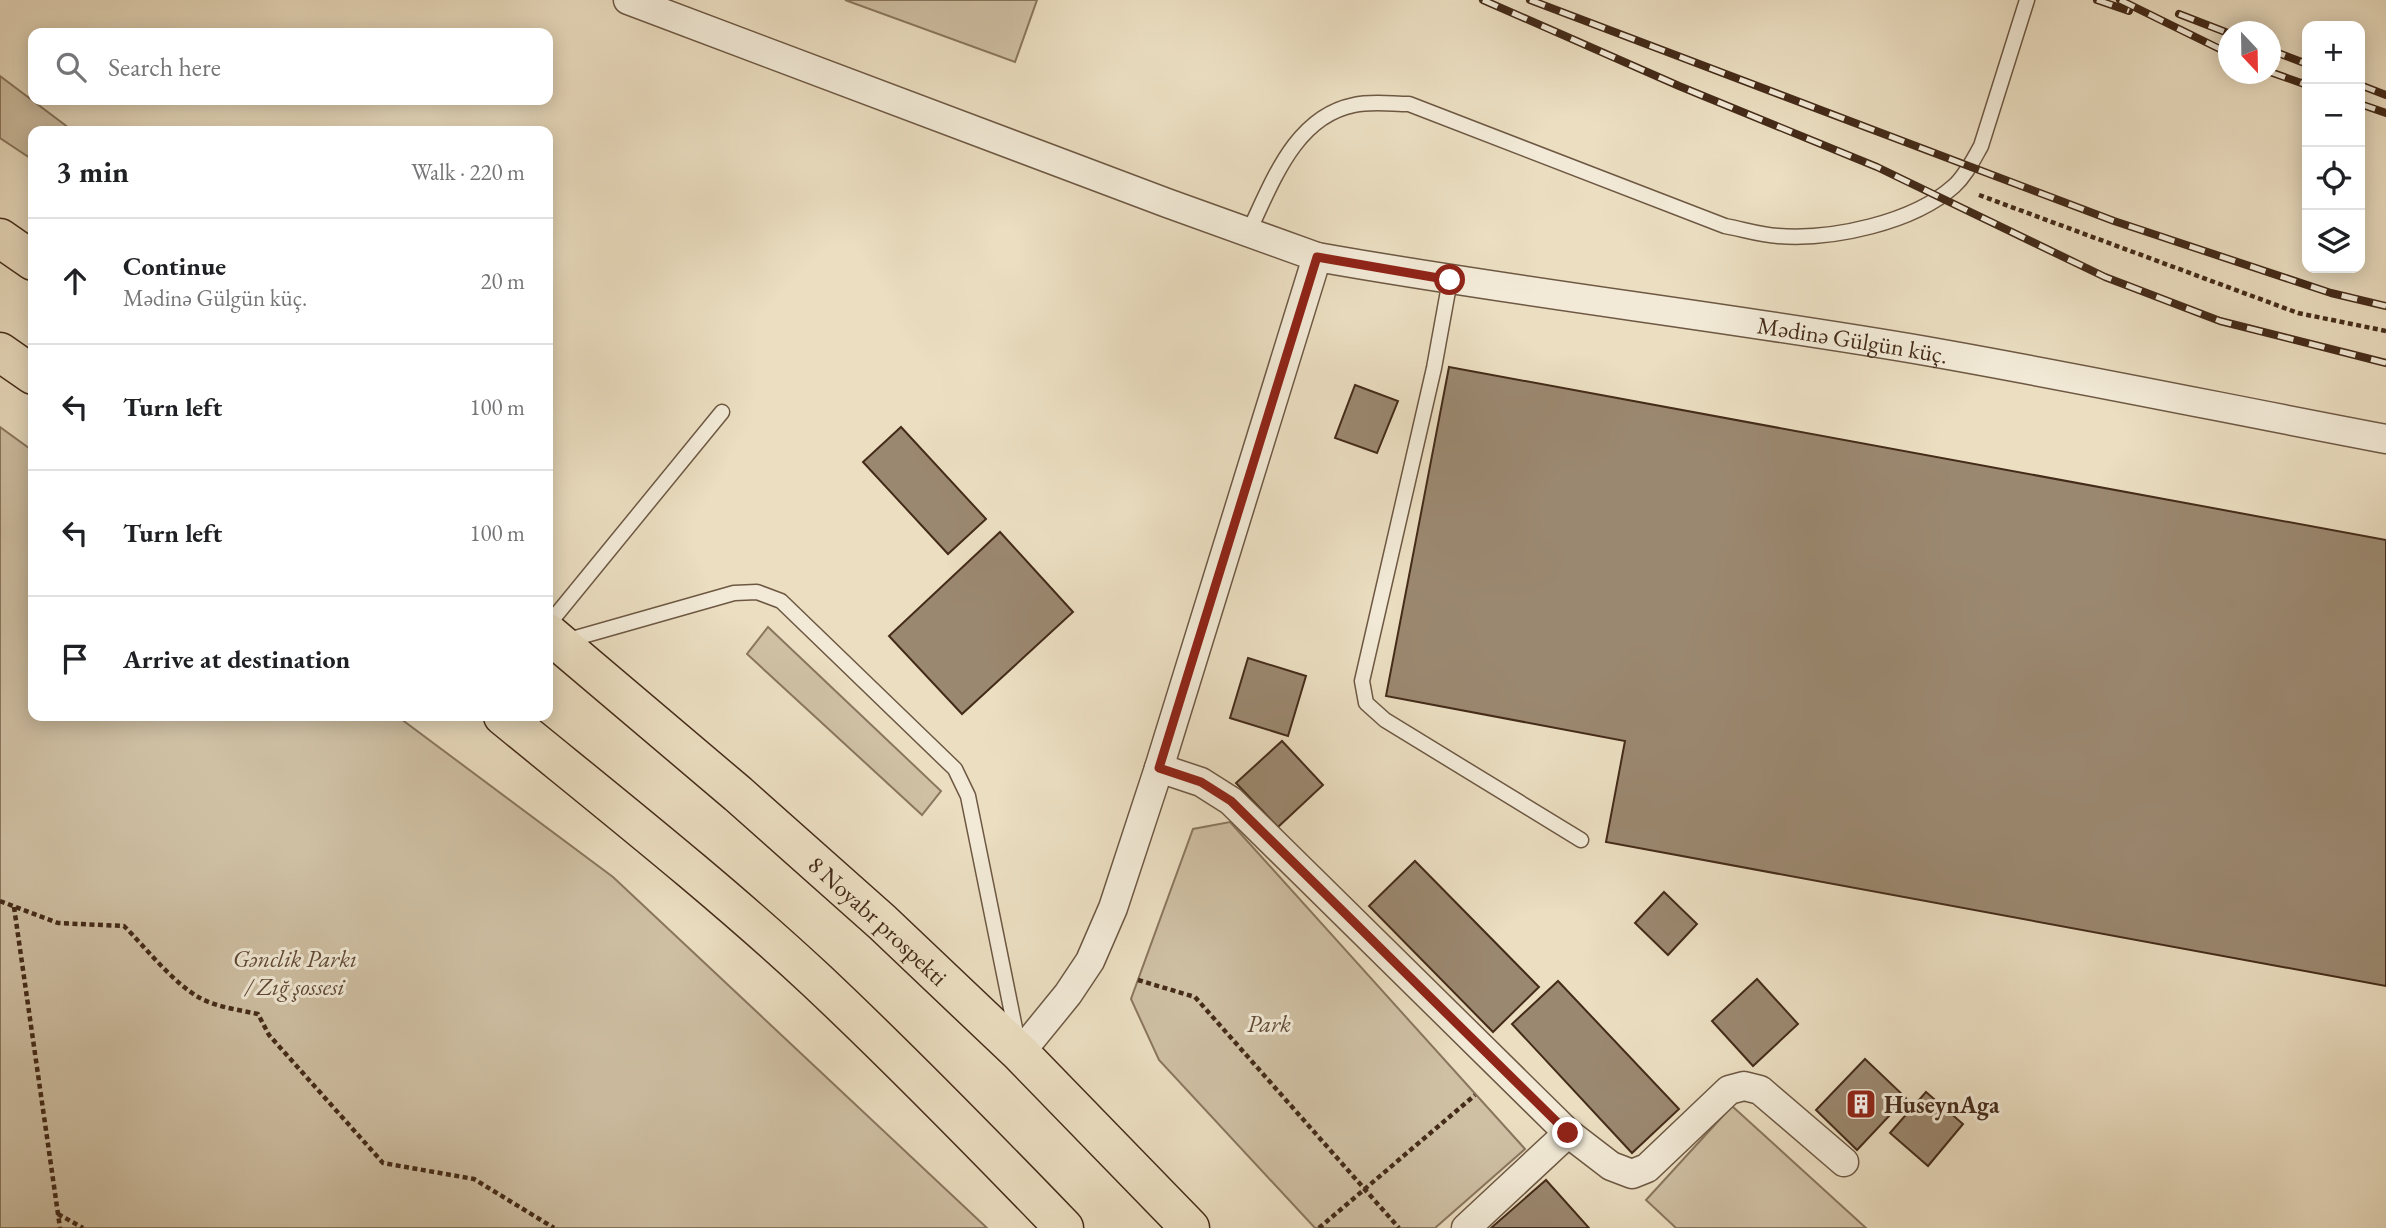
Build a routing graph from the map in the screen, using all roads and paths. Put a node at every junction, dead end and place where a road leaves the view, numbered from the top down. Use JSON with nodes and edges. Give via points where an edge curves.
{"nodes":[{"id":1,"x":628,"y":0,"type":"edge"},
{"id":2,"x":2027,"y":0,"type":"edge"},
{"id":3,"x":1955,"y":185,"type":"junction"},
{"id":4,"x":1248,"y":233,"type":"junction"},
{"id":5,"x":0,"y":238,"type":"edge"},
{"id":6,"x":1317,"y":257,"type":"junction"},
{"id":7,"x":28,"y":258,"type":"edge"},
{"id":8,"x":1450,"y":280,"type":"junction"},
{"id":9,"x":2386,"y":331,"type":"edge"},
{"id":10,"x":0,"y":352,"type":"edge"},
{"id":11,"x":28,"y":372,"type":"edge"},
{"id":12,"x":722,"y":412,"type":"dead end"},
{"id":13,"x":2386,"y":439,"type":"edge"},
{"id":14,"x":553,"y":632,"type":"edge"},
{"id":15,"x":553,"y":633,"type":"edge"},
{"id":16,"x":553,"y":634,"type":"edge"},
{"id":17,"x":509,"y":721,"type":"edge"},
{"id":18,"x":1159,"y":768,"type":"junction"},
{"id":19,"x":1581,"y":840,"type":"dead end"},
{"id":20,"x":0,"y":901,"type":"edge"},
{"id":21,"x":14,"y":906,"type":"junction"},
{"id":22,"x":1138,"y":980,"type":"dead end"},
{"id":23,"x":1020,"y":1053,"type":"junction"},
{"id":24,"x":1475,"y":1095,"type":"dead end"},
{"id":25,"x":1568,"y":1133,"type":"junction"},
{"id":26,"x":1844,"y":1162,"type":"dead end"},
{"id":27,"x":1366,"y":1188,"type":"junction"},
{"id":28,"x":58,"y":1214,"type":"junction"},
{"id":29,"x":62,"y":1228,"type":"edge"},
{"id":30,"x":83,"y":1228,"type":"edge"},
{"id":31,"x":554,"y":1228,"type":"edge"},
{"id":32,"x":1064,"y":1228,"type":"edge"},
{"id":33,"x":1190,"y":1228,"type":"edge"},
{"id":34,"x":1318,"y":1228,"type":"edge"},
{"id":35,"x":1399,"y":1228,"type":"edge"},
{"id":36,"x":1466,"y":1228,"type":"edge"}],
"edges":[{"from":1,"to":4,"type":"street","name":"Mədinə Gülgün küç."},
{"from":2,"to":3,"type":"lane","via":[[1981,146]]},
{"from":3,"to":4,"type":"lane","via":[[1904,215],[1863,229],[1777,236],[1725,226],[1409,104],[1354,105],[1317,120],[1287,153]]},
{"from":3,"to":9,"type":"path","via":[[2298,313]]},
{"from":4,"to":6,"type":"street","name":"Mədinə Gülgün küç."},
{"from":5,"to":7,"type":"highway"},
{"from":6,"to":8,"type":"street","name":"Mədinə Gülgün küç."},
{"from":6,"to":18,"type":"street"},
{"from":8,"to":13,"type":"street","name":"Mədinə Gülgün küç.","via":[[1926,351]]},
{"from":8,"to":19,"type":"lane","via":[[1362,681],[1366,703],[1385,720]]},
{"from":10,"to":11,"type":"highway"},
{"from":12,"to":14,"type":"lane"},
{"from":15,"to":23,"type":"lane","via":[[734,593],[757,592],[781,601],[955,769],[968,796]]},
{"from":16,"to":23,"type":"highway","name":"8 Noyabr prospekti","via":[[882,922]]},
{"from":17,"to":32,"type":"highway","via":[[815,979]]},
{"from":18,"to":23,"type":"street","via":[[1113,908],[1090,961]]},
{"from":18,"to":25,"type":"street","via":[[1201,782],[1231,801]]},
{"from":20,"to":21,"type":"path"},
{"from":21,"to":28,"type":"path"},
{"from":21,"to":31,"type":"path","via":[[58,923],[124,926],[199,998],[258,1014],[269,1035],[383,1163],[474,1179]]},
{"from":22,"to":27,"type":"path","via":[[1195,997]]},
{"from":23,"to":33,"type":"highway","name":"8 Noyabr prospekti"},
{"from":24,"to":27,"type":"path"},
{"from":25,"to":26,"type":"street","via":[[1611,1166],[1632,1174],[1647,1168],[1729,1090],[1744,1086],[1760,1090]]},
{"from":25,"to":36,"type":"street"},
{"from":27,"to":34,"type":"path"},
{"from":27,"to":35,"type":"path"},
{"from":28,"to":29,"type":"path"},
{"from":28,"to":30,"type":"path"}]}
